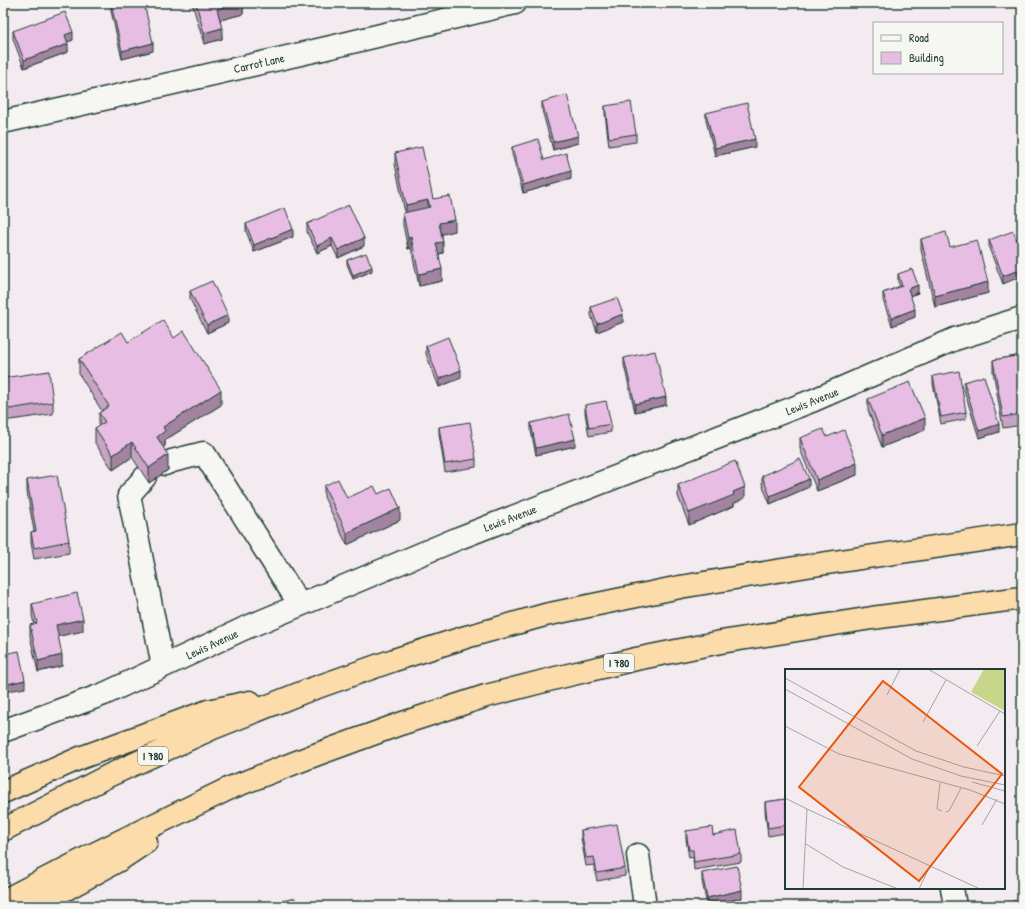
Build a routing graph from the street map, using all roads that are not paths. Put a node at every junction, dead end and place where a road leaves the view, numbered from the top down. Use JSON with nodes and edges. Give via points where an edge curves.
{"nodes":[{"id":1,"x":515,"y":3,"type":"edge"},
{"id":2,"x":3,"y":122,"type":"edge"},
{"id":3,"x":1022,"y":318,"type":"edge"},
{"id":4,"x":165,"y":464,"type":"edge"},
{"id":5,"x":145,"y":476,"type":"edge"},
{"id":6,"x":1022,"y":534,"type":"edge"},
{"id":7,"x":1022,"y":598,"type":"edge"},
{"id":8,"x":300,"y":605,"type":"junction"},
{"id":9,"x":163,"y":666,"type":"junction"},
{"id":10,"x":306,"y":691,"type":"junction"},
{"id":11,"x":3,"y":731,"type":"edge"},
{"id":12,"x":230,"y":788,"type":"junction"},
{"id":13,"x":3,"y":792,"type":"edge"},
{"id":14,"x":3,"y":830,"type":"edge"},
{"id":15,"x":638,"y":855,"type":"dead end"},
{"id":16,"x":952,"y":889,"type":"edge"},
{"id":17,"x":3,"y":901,"type":"edge"},
{"id":18,"x":35,"y":906,"type":"edge"},
{"id":19,"x":645,"y":906,"type":"edge"},
{"id":20,"x":955,"y":906,"type":"edge"}],
"edges":[{"from":1,"to":2,"type":"street","name":"Carrot Lane"},
{"from":3,"to":8,"type":"street","name":"Lewis Avenue","via":[[955,339],[814,400],[458,538]]},
{"from":4,"to":8,"type":"street","via":[[204,453]]},
{"from":5,"to":9,"type":"street","via":[[129,495]]},
{"from":6,"to":10,"type":"highway","number":"I 780","via":[[814,564],[680,587],[545,615],[466,637]]},
{"from":7,"to":12,"type":"highway","number":"I 780","via":[[722,642],[556,678],[486,696],[400,724]]},
{"from":8,"to":9,"type":"street","name":"Lewis Avenue"},
{"from":9,"to":11,"type":"street","name":"Lewis Avenue","via":[[104,694]]},
{"from":10,"to":13,"type":"highway","via":[[208,711],[80,758]]},
{"from":10,"to":14,"type":"highway","number":"I 780","via":[[213,728],[108,776]]},
{"from":12,"to":17,"type":"highway","number":"I 780"},
{"from":12,"to":18,"type":"highway","via":[[119,860]]},
{"from":15,"to":19,"type":"street"},
{"from":16,"to":20,"type":"street"}]}
